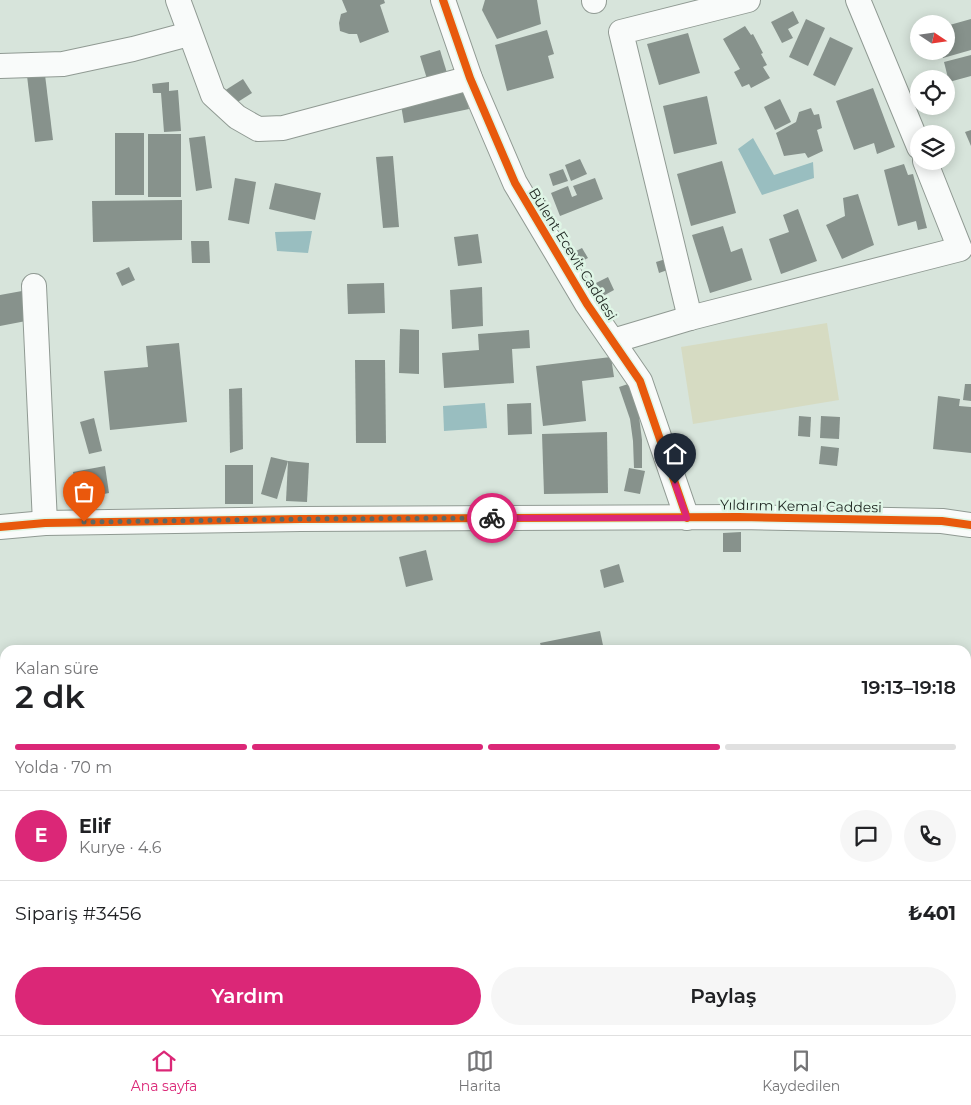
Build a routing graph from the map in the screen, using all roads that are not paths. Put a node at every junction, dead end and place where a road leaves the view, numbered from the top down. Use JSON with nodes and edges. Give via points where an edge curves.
{"nodes":[{"id":1,"x":178,"y":0,"type":"edge"},
{"id":2,"x":443,"y":0,"type":"edge"},
{"id":3,"x":748,"y":0,"type":"edge"},
{"id":4,"x":858,"y":0,"type":"edge"},
{"id":5,"x":189,"y":34,"type":"junction"},
{"id":6,"x":0,"y":66,"type":"edge"},
{"id":7,"x":470,"y":78,"type":"junction"},
{"id":8,"x":910,"y":125,"type":"edge"},
{"id":9,"x":928,"y":170,"type":"edge"},
{"id":10,"x":34,"y":286,"type":"dead end"},
{"id":11,"x":690,"y":318,"type":"junction"},
{"id":12,"x":613,"y":341,"type":"junction"},
{"id":13,"x":687,"y":518,"type":"junction"},
{"id":14,"x":45,"y":523,"type":"junction"},
{"id":15,"x":971,"y":525,"type":"edge"},
{"id":16,"x":0,"y":527,"type":"edge"}],
"edges":[{"from":1,"to":5,"type":"street"},
{"from":2,"to":7,"type":"street","name":"Bülent Ecevit Caddesi"},
{"from":3,"to":11,"type":"street","via":[[621,32]]},
{"from":4,"to":8,"type":"street"},
{"from":5,"to":6,"type":"street","via":[[64,64]]},
{"from":5,"to":7,"type":"street","via":[[213,95],[237,117],[258,129],[283,128]]},
{"from":7,"to":12,"type":"street","name":"Bülent Ecevit Caddesi","via":[[515,182],[587,304]]},
{"from":9,"to":11,"type":"street","via":[[960,249]]},
{"from":10,"to":14,"type":"street"},
{"from":11,"to":12,"type":"street"},
{"from":12,"to":13,"type":"street","name":"Bülent Ecevit Caddesi","via":[[640,381]]},
{"from":13,"to":14,"type":"street","name":"Yıldırım Kemal Caddesi"},
{"from":13,"to":15,"type":"street","name":"Yıldırım Kemal Caddesi","via":[[922,521]]},
{"from":14,"to":16,"type":"street","name":"Yıldırım Kemal Caddesi"}]}
